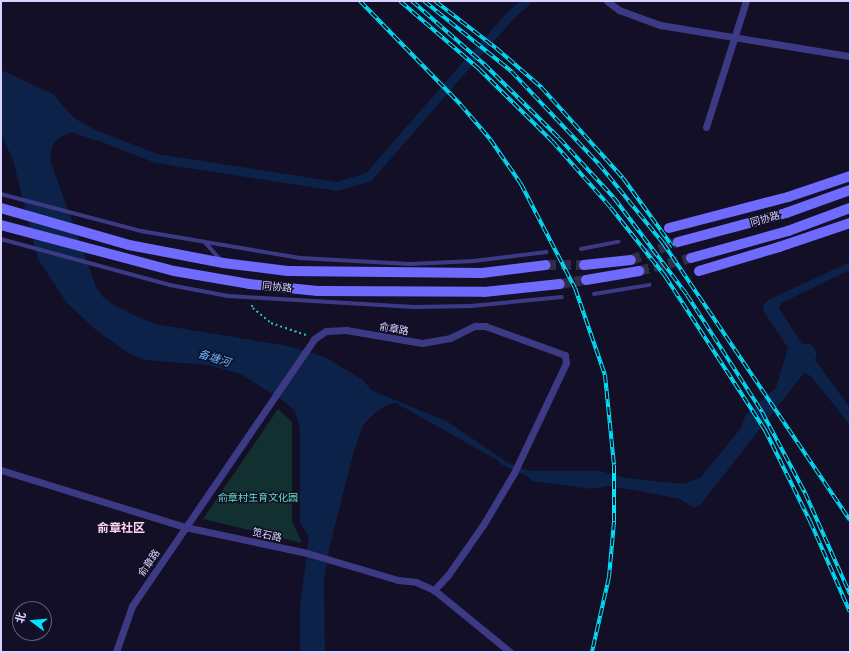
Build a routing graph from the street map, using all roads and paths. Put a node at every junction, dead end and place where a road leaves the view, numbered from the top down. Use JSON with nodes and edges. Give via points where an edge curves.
{"nodes":[{"id":1,"x":607,"y":1,"type":"edge"},
{"id":2,"x":746,"y":1,"type":"edge"},
{"id":3,"x":734,"y":39,"type":"junction"},
{"id":4,"x":850,"y":56,"type":"edge"},
{"id":5,"x":706,"y":127,"type":"dead end"},
{"id":6,"x":850,"y":176,"type":"edge"},
{"id":7,"x":850,"y":190,"type":"edge"},
{"id":8,"x":1,"y":194,"type":"edge"},
{"id":9,"x":1,"y":208,"type":"edge"},
{"id":10,"x":850,"y":208,"type":"edge"},
{"id":11,"x":850,"y":223,"type":"edge"},
{"id":12,"x":1,"y":225,"type":"edge"},
{"id":13,"x":669,"y":228,"type":"dead end"},
{"id":14,"x":1,"y":240,"type":"edge"},
{"id":15,"x":618,"y":242,"type":"dead end"},
{"id":16,"x":678,"y":242,"type":"tunnel mouth"},
{"id":17,"x":206,"y":243,"type":"junction"},
{"id":18,"x":581,"y":249,"type":"dead end"},
{"id":19,"x":546,"y":252,"type":"dead end"},
{"id":20,"x":691,"y":258,"type":"tunnel mouth"},
{"id":21,"x":631,"y":260,"type":"tunnel mouth"},
{"id":22,"x":223,"y":263,"type":"junction"},
{"id":23,"x":584,"y":264,"type":"tunnel mouth"},
{"id":24,"x":546,"y":265,"type":"tunnel mouth"},
{"id":25,"x":639,"y":271,"type":"tunnel mouth"},
{"id":26,"x":699,"y":271,"type":"dead end"},
{"id":27,"x":586,"y":280,"type":"tunnel mouth"},
{"id":28,"x":560,"y":284,"type":"tunnel mouth"},
{"id":29,"x":649,"y":285,"type":"dead end"},
{"id":30,"x":594,"y":294,"type":"dead end"},
{"id":31,"x":562,"y":297,"type":"dead end"},
{"id":32,"x":252,"y":304,"type":"dead end"},
{"id":33,"x":314,"y":339,"type":"junction"},
{"id":34,"x":1,"y":470,"type":"edge"},
{"id":35,"x":185,"y":528,"type":"junction"},
{"id":36,"x":434,"y":590,"type":"junction"},
{"id":37,"x":116,"y":652,"type":"edge"},
{"id":38,"x":510,"y":652,"type":"edge"}],
"edges":[{"from":1,"to":3,"type":"street","via":[[619,10],[660,25]]},
{"from":2,"to":3,"type":"street"},
{"from":3,"to":4,"type":"street"},
{"from":3,"to":5,"type":"street"},
{"from":6,"to":13,"type":"main road","via":[[788,196]]},
{"from":7,"to":16,"type":"main road","name":"同协路","via":[[786,213]]},
{"from":8,"to":17,"type":"lane","via":[[84,217]]},
{"from":9,"to":22,"type":"main road","name":"同协路","via":[[92,236]]},
{"from":10,"to":20,"type":"main road","name":"同协路","via":[[788,231]]},
{"from":11,"to":26,"type":"main road","via":[[779,248]]},
{"from":12,"to":28,"type":"main road","name":"同协路","via":[[174,271],[249,284],[318,291],[484,292]]},
{"from":14,"to":31,"type":"lane","via":[[170,285],[228,296],[414,307],[470,306]]},
{"from":15,"to":18,"type":"lane"},
{"from":17,"to":19,"type":"lane","via":[[300,258],[410,264],[474,261]]},
{"from":17,"to":22,"type":"lane"},
{"from":21,"to":23,"type":"main road"},
{"from":22,"to":24,"type":"main road","name":"同协路","via":[[295,272],[420,274],[482,272]]},
{"from":25,"to":27,"type":"main road"},
{"from":29,"to":30,"type":"lane"},
{"from":32,"to":33,"type":"path","via":[[253,308],[271,323]]},
{"from":33,"to":35,"type":"street","name":"俞章路"},
{"from":33,"to":36,"type":"street","name":"俞章路","via":[[326,331],[337,329],[422,343],[450,338],[475,326],[485,326],[565,355],[566,363],[514,473],[483,525],[448,575]]},
{"from":34,"to":35,"type":"street","name":"笕石路"},
{"from":35,"to":36,"type":"street","name":"笕石路","via":[[307,553],[398,580],[416,582]]},
{"from":35,"to":37,"type":"street","name":"俞章路","via":[[132,606]]},
{"from":36,"to":38,"type":"street","name":"笕石路"}]}
